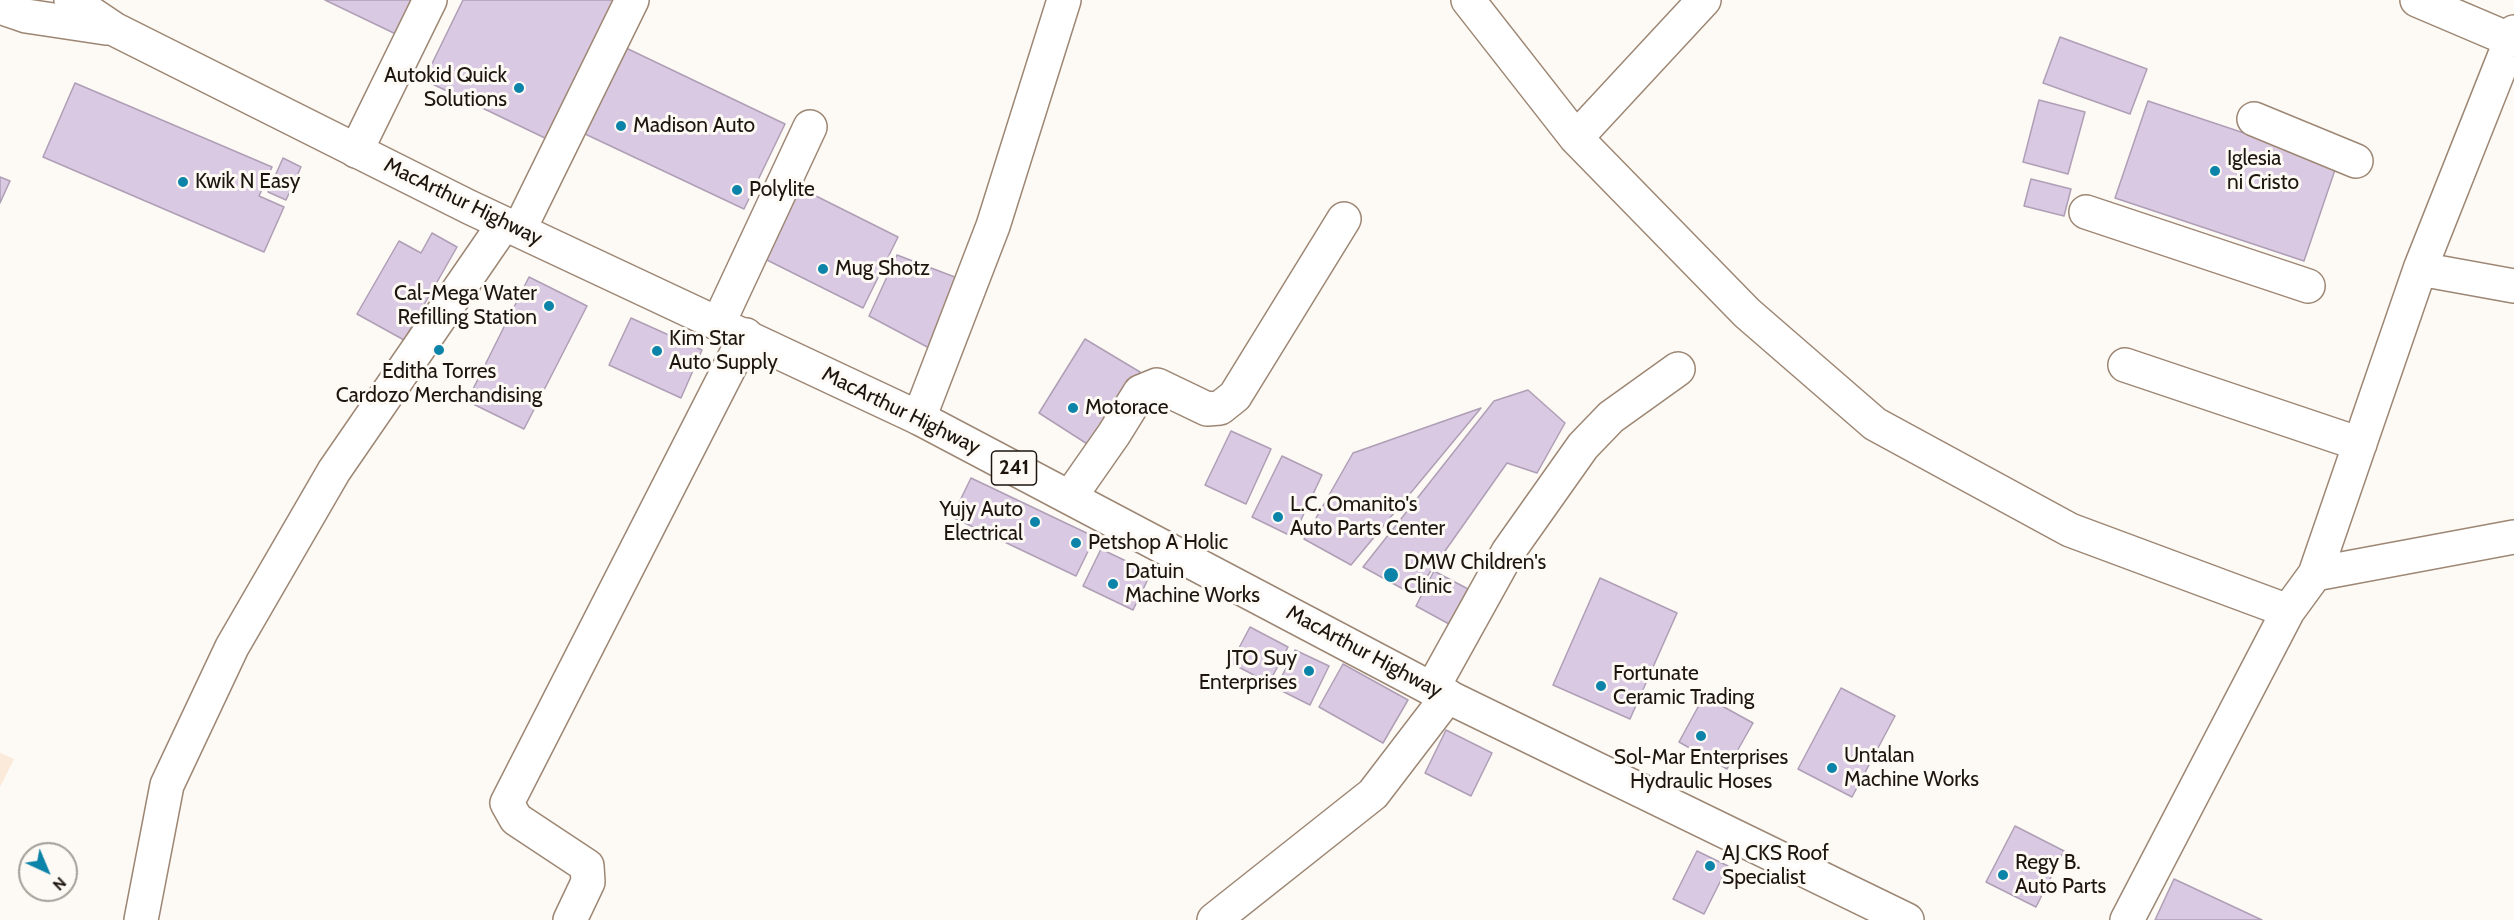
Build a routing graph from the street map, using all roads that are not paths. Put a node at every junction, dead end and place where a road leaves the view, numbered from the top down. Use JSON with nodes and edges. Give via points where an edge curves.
{"nodes":[{"id":1,"x":71,"y":0,"type":"edge"},
{"id":2,"x":430,"y":0,"type":"edge"},
{"id":3,"x":632,"y":0,"type":"edge"},
{"id":4,"x":1064,"y":0,"type":"edge"},
{"id":5,"x":1468,"y":0,"type":"edge"},
{"id":6,"x":1704,"y":0,"type":"edge"},
{"id":7,"x":2418,"y":0,"type":"edge"},
{"id":8,"x":0,"y":7,"type":"edge"},
{"id":9,"x":114,"y":29,"type":"junction"},
{"id":10,"x":2512,"y":36,"type":"edge"},
{"id":11,"x":2254,"y":119,"type":"dead end"},
{"id":12,"x":810,"y":127,"type":"dead end"},
{"id":13,"x":1576,"y":138,"type":"junction"},
{"id":14,"x":356,"y":151,"type":"junction"},
{"id":15,"x":2356,"y":161,"type":"dead end"},
{"id":16,"x":2086,"y":212,"type":"dead end"},
{"id":17,"x":1344,"y":219,"type":"dead end"},
{"id":18,"x":512,"y":227,"type":"junction"},
{"id":19,"x":2420,"y":269,"type":"junction"},
{"id":20,"x":2308,"y":286,"type":"dead end"},
{"id":21,"x":2514,"y":286,"type":"edge"},
{"id":22,"x":732,"y":329,"type":"junction"},
{"id":23,"x":2125,"y":365,"type":"dead end"},
{"id":24,"x":1678,"y":369,"type":"dead end"},
{"id":25,"x":919,"y":418,"type":"junction"},
{"id":26,"x":2360,"y":444,"type":"junction"},
{"id":27,"x":1070,"y":497,"type":"junction"},
{"id":28,"x":2514,"y":537,"type":"edge"},
{"id":29,"x":2315,"y":574,"type":"junction"},
{"id":30,"x":2288,"y":610,"type":"junction"},
{"id":31,"x":1440,"y":692,"type":"junction"},
{"id":32,"x":141,"y":920,"type":"edge"},
{"id":33,"x":570,"y":920,"type":"edge"},
{"id":34,"x":1214,"y":920,"type":"edge"},
{"id":35,"x":1907,"y":920,"type":"edge"},
{"id":36,"x":2127,"y":920,"type":"edge"}],
"edges":[{"from":1,"to":9,"type":"street","name":"MacArthur Highway","number":"241"},
{"from":2,"to":14,"type":"street"},
{"from":3,"to":18,"type":"street"},
{"from":4,"to":25,"type":"street","via":[[993,226]]},
{"from":5,"to":13,"type":"street"},
{"from":6,"to":13,"type":"street"},
{"from":7,"to":10,"type":"street"},
{"from":8,"to":9,"type":"street","name":"MacArthur Highway","number":"241","via":[[26,16]]},
{"from":9,"to":14,"type":"street","name":"MacArthur Highway","number":"241"},
{"from":10,"to":19,"type":"street"},
{"from":11,"to":15,"type":"street"},
{"from":12,"to":22,"type":"street"},
{"from":13,"to":30,"type":"street","via":[[1747,314],[1875,423],[2070,530]]},
{"from":14,"to":18,"type":"street","name":"MacArthur Highway","number":"241"},
{"from":16,"to":20,"type":"street"},
{"from":17,"to":27,"type":"street","via":[[1235,396],[1220,408],[1207,409],[1157,385],[1140,392]]},
{"from":18,"to":22,"type":"street","name":"MacArthur Highway","number":"241"},
{"from":18,"to":32,"type":"street","via":[[334,471],[232,647],[167,785]]},
{"from":19,"to":21,"type":"street"},
{"from":19,"to":26,"type":"street"},
{"from":22,"to":25,"type":"street","name":"MacArthur Highway","number":"241"},
{"from":22,"to":33,"type":"street","via":[[507,803],[516,819],[587,866],[588,882]]},
{"from":23,"to":26,"type":"street"},
{"from":24,"to":31,"type":"street","via":[[1611,417],[1583,447],[1508,552]]},
{"from":25,"to":27,"type":"street","name":"MacArthur Highway","number":"241"},
{"from":26,"to":29,"type":"street"},
{"from":27,"to":31,"type":"street","name":"MacArthur Highway","number":"241"},
{"from":28,"to":29,"type":"street"},
{"from":29,"to":30,"type":"street"},
{"from":30,"to":36,"type":"street"},
{"from":31,"to":34,"type":"street","via":[[1373,794]]},
{"from":31,"to":35,"type":"street","name":"MacArthur Highway","number":"241"}]}
